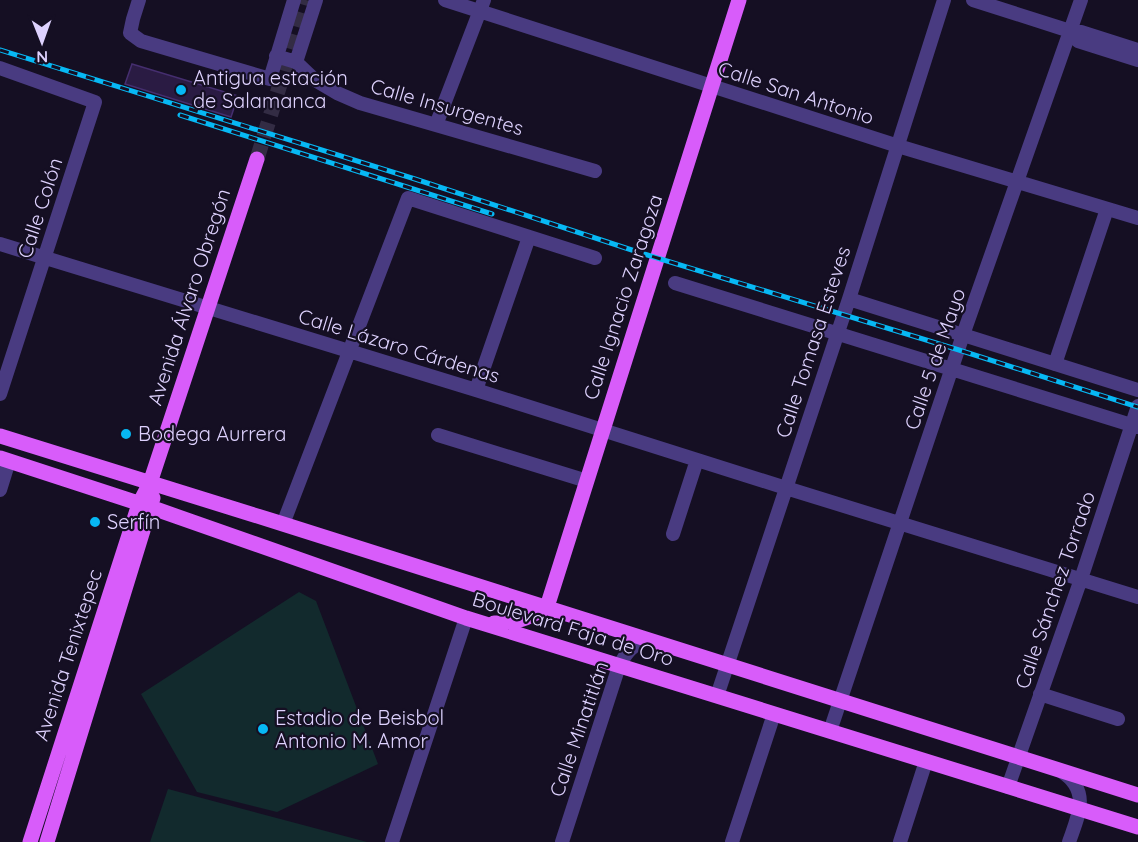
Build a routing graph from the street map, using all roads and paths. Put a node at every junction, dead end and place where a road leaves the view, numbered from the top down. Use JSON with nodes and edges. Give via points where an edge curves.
{"nodes":[{"id":1,"x":139,"y":0,"type":"edge"},
{"id":2,"x":294,"y":0,"type":"edge"},
{"id":3,"x":316,"y":0,"type":"edge"},
{"id":4,"x":445,"y":0,"type":"edge"},
{"id":5,"x":739,"y":0,"type":"edge"},
{"id":6,"x":944,"y":0,"type":"edge"},
{"id":7,"x":973,"y":0,"type":"edge"},
{"id":8,"x":1081,"y":0,"type":"edge"},
{"id":9,"x":482,"y":5,"type":"edge"},
{"id":10,"x":1070,"y":30,"type":"junction"},
{"id":11,"x":1138,"y":50,"type":"edge"},
{"id":12,"x":276,"y":56,"type":"junction"},
{"id":13,"x":1138,"y":60,"type":"edge"},
{"id":14,"x":296,"y":62,"type":"junction"},
{"id":15,"x":0,"y":68,"type":"edge"},
{"id":16,"x":712,"y":87,"type":"junction"},
{"id":17,"x":436,"y":125,"type":"junction"},
{"id":18,"x":898,"y":146,"type":"junction"},
{"id":19,"x":257,"y":159,"type":"tunnel mouth"},
{"id":20,"x":595,"y":171,"type":"dead end"},
{"id":21,"x":1017,"y":182,"type":"junction"},
{"id":22,"x":1107,"y":209,"type":"junction"},
{"id":23,"x":1138,"y":218,"type":"edge"},
{"id":24,"x":529,"y":237,"type":"junction"},
{"id":25,"x":0,"y":244,"type":"edge"},
{"id":26,"x":45,"y":258,"type":"junction"},
{"id":27,"x":595,"y":258,"type":"dead end"},
{"id":28,"x":675,"y":283,"type":"dead end"},
{"id":29,"x":849,"y":299,"type":"junction"},
{"id":30,"x":208,"y":308,"type":"junction"},
{"id":31,"x":837,"y":332,"type":"junction"},
{"id":32,"x":964,"y":335,"type":"junction"},
{"id":33,"x":349,"y":351,"type":"junction"},
{"id":34,"x":1055,"y":364,"type":"junction"},
{"id":35,"x":952,"y":369,"type":"junction"},
{"id":36,"x":476,"y":390,"type":"junction"},
{"id":37,"x":1138,"y":390,"type":"edge"},
{"id":38,"x":0,"y":394,"type":"edge"},
{"id":39,"x":1138,"y":406,"type":"edge"},
{"id":40,"x":1135,"y":426,"type":"edge"},
{"id":41,"x":603,"y":430,"type":"junction"},
{"id":42,"x":438,"y":435,"type":"dead end"},
{"id":43,"x":0,"y":436,"type":"edge"},
{"id":44,"x":5,"y":460,"type":"edge"},
{"id":45,"x":697,"y":460,"type":"junction"},
{"id":46,"x":587,"y":481,"type":"junction"},
{"id":47,"x":154,"y":484,"type":"junction"},
{"id":48,"x":786,"y":488,"type":"junction"},
{"id":49,"x":0,"y":490,"type":"edge"},
{"id":50,"x":144,"y":505,"type":"junction"},
{"id":51,"x":283,"y":524,"type":"junction"},
{"id":52,"x":900,"y":524,"type":"junction"},
{"id":53,"x":673,"y":534,"type":"dead end"},
{"id":54,"x":1081,"y":579,"type":"junction"},
{"id":55,"x":1138,"y":597,"type":"edge"},
{"id":56,"x":547,"y":607,"type":"junction"},
{"id":57,"x":466,"y":618,"type":"junction"},
{"id":58,"x":647,"y":640,"type":"junction"},
{"id":59,"x":727,"y":664,"type":"junction"},
{"id":60,"x":619,"y":666,"type":"junction"},
{"id":61,"x":1040,"y":694,"type":"junction"},
{"id":62,"x":717,"y":696,"type":"junction"},
{"id":63,"x":840,"y":700,"type":"junction"},
{"id":64,"x":80,"y":710,"type":"junction"},
{"id":65,"x":774,"y":714,"type":"junction"},
{"id":66,"x":1118,"y":719,"type":"dead end"},
{"id":67,"x":830,"y":731,"type":"junction"},
{"id":68,"x":1019,"y":756,"type":"junction"},
{"id":69,"x":926,"y":761,"type":"junction"},
{"id":70,"x":1057,"y":769,"type":"junction"},
{"id":71,"x":1008,"y":787,"type":"junction"},
{"id":72,"x":1138,"y":795,"type":"edge"},
{"id":73,"x":1080,"y":809,"type":"junction"},
{"id":74,"x":1138,"y":827,"type":"edge"},
{"id":75,"x":30,"y":842,"type":"edge"},
{"id":76,"x":47,"y":842,"type":"edge"},
{"id":77,"x":392,"y":842,"type":"edge"},
{"id":78,"x":562,"y":842,"type":"edge"},
{"id":79,"x":732,"y":842,"type":"edge"},
{"id":80,"x":900,"y":842,"type":"edge"},
{"id":81,"x":1070,"y":842,"type":"edge"}],
"edges":[{"from":1,"to":12,"type":"street","via":[[130,33],[141,41],[270,79]]},
{"from":2,"to":12,"type":"street"},
{"from":3,"to":14,"type":"street"},
{"from":4,"to":9,"type":"street","name":"Calle San Antonio"},
{"from":5,"to":16,"type":"main road","name":"Calle Ignacio Zaragoza"},
{"from":6,"to":18,"type":"street","name":"Calle Tomasa Esteves"},
{"from":7,"to":10,"type":"street"},
{"from":8,"to":10,"type":"street","name":"Calle 5 de Mayo"},
{"from":9,"to":16,"type":"street","name":"Calle San Antonio"},
{"from":9,"to":17,"type":"street"},
{"from":10,"to":11,"type":"street"},
{"from":10,"to":13,"type":"street","via":[[1078,41]]},
{"from":10,"to":21,"type":"street","name":"Calle 5 de Mayo"},
{"from":12,"to":14,"type":"street"},
{"from":14,"to":17,"type":"street","name":"Calle Insurgentes","via":[[336,93]]},
{"from":15,"to":26,"type":"street","name":"Calle Colón","via":[[95,102]]},
{"from":16,"to":18,"type":"street","name":"Calle San Antonio"},
{"from":16,"to":41,"type":"main road","name":"Calle Ignacio Zaragoza"},
{"from":17,"to":20,"type":"street","name":"Calle Insurgentes"},
{"from":18,"to":21,"type":"street","name":"Calle San Antonio"},
{"from":18,"to":29,"type":"street","name":"Calle Tomasa Esteves"},
{"from":19,"to":30,"type":"main road","name":"Avenida Álvaro Obregón"},
{"from":21,"to":22,"type":"street","name":"Calle San Antonio"},
{"from":21,"to":32,"type":"street","name":"Calle 5 de Mayo"},
{"from":22,"to":23,"type":"street","name":"Calle San Antonio"},
{"from":22,"to":34,"type":"street"},
{"from":24,"to":27,"type":"street"},
{"from":24,"to":33,"type":"street","via":[[408,198]]},
{"from":24,"to":36,"type":"street"},
{"from":25,"to":26,"type":"street","name":"Calle Lázaro Cárdenas"},
{"from":26,"to":30,"type":"street","name":"Calle Lázaro Cárdenas"},
{"from":26,"to":38,"type":"street","name":"Calle Colón"},
{"from":28,"to":31,"type":"street"},
{"from":29,"to":31,"type":"street","name":"Calle Tomasa Esteves"},
{"from":29,"to":32,"type":"street"},
{"from":30,"to":33,"type":"street","name":"Calle Lázaro Cárdenas"},
{"from":30,"to":47,"type":"main road","name":"Avenida Álvaro Obregón"},
{"from":31,"to":35,"type":"street"},
{"from":31,"to":48,"type":"street","name":"Calle Tomasa Esteves"},
{"from":32,"to":34,"type":"street"},
{"from":32,"to":35,"type":"street","name":"Calle 5 de Mayo"},
{"from":33,"to":36,"type":"street","name":"Calle Lázaro Cárdenas"},
{"from":33,"to":51,"type":"street"},
{"from":34,"to":37,"type":"street"},
{"from":35,"to":40,"type":"street"},
{"from":35,"to":52,"type":"street","name":"Calle 5 de Mayo"},
{"from":36,"to":41,"type":"street","name":"Calle Lázaro Cárdenas"},
{"from":39,"to":40,"type":"street","name":"Calle Sánchez Torrado"},
{"from":40,"to":54,"type":"street","name":"Calle Sánchez Torrado"},
{"from":41,"to":45,"type":"street","name":"Calle Lázaro Cárdenas"},
{"from":41,"to":46,"type":"main road","name":"Calle Ignacio Zaragoza"},
{"from":42,"to":46,"type":"street"},
{"from":43,"to":47,"type":"main road","name":"Boulevard Faja de Oro"},
{"from":44,"to":49,"type":"street"},
{"from":44,"to":50,"type":"main road","name":"Boulevard Faja de Oro"},
{"from":45,"to":48,"type":"street","name":"Calle Lázaro Cárdenas"},
{"from":45,"to":53,"type":"street"},
{"from":46,"to":56,"type":"main road","name":"Calle Ignacio Zaragoza"},
{"from":47,"to":50,"type":"main road","name":"Avenida Tenixtepec"},
{"from":47,"to":51,"type":"main road","name":"Boulevard Faja de Oro"},
{"from":48,"to":52,"type":"street","name":"Calle Lázaro Cárdenas"},
{"from":48,"to":59,"type":"street","name":"Calle Tomasa Esteves"},
{"from":50,"to":57,"type":"main road","name":"Boulevard Faja de Oro"},
{"from":50,"to":64,"type":"main road","name":"Avenida Tenixtepec"},
{"from":51,"to":56,"type":"main road","name":"Boulevard Faja de Oro"},
{"from":52,"to":54,"type":"street","name":"Calle Lázaro Cárdenas"},
{"from":52,"to":63,"type":"street","name":"Calle 5 de Mayo"},
{"from":54,"to":55,"type":"street","name":"Calle Lázaro Cárdenas"},
{"from":54,"to":61,"type":"street","name":"Calle Sánchez Torrado"},
{"from":56,"to":57,"type":"main road","via":[[508,623]]},
{"from":56,"to":58,"type":"main road","name":"Boulevard Faja de Oro"},
{"from":57,"to":60,"type":"main road","name":"Boulevard Faja de Oro"},
{"from":57,"to":77,"type":"street"},
{"from":58,"to":59,"type":"main road","name":"Boulevard Faja de Oro"},
{"from":58,"to":60,"type":"street","name":"Calle Minatitlán","via":[[632,647]]},
{"from":59,"to":62,"type":"street","name":"Calle Tomasa Esteves"},
{"from":59,"to":63,"type":"main road","name":"Boulevard Faja de Oro"},
{"from":60,"to":62,"type":"main road","name":"Boulevard Faja de Oro"},
{"from":60,"to":78,"type":"street","name":"Calle Minatitlán"},
{"from":61,"to":66,"type":"street"},
{"from":61,"to":68,"type":"street","name":"Calle Sánchez Torrado"},
{"from":62,"to":65,"type":"main road","name":"Boulevard Faja de Oro"},
{"from":63,"to":67,"type":"street","name":"Calle 5 de Mayo"},
{"from":63,"to":68,"type":"main road","name":"Boulevard Faja de Oro"},
{"from":64,"to":75,"type":"main road","name":"Avenida Tenixtepec"},
{"from":64,"to":76,"type":"main road","name":"Avenida Tenixtepec"},
{"from":65,"to":67,"type":"main road","name":"Boulevard Faja de Oro"},
{"from":65,"to":79,"type":"street"},
{"from":67,"to":69,"type":"main road","name":"Boulevard Faja de Oro"},
{"from":68,"to":70,"type":"main road","name":"Boulevard Faja de Oro"},
{"from":68,"to":71,"type":"street","name":"Calle Sánchez Torrado"},
{"from":69,"to":71,"type":"main road","name":"Boulevard Faja de Oro"},
{"from":69,"to":80,"type":"street"},
{"from":70,"to":72,"type":"main road","name":"Boulevard Faja de Oro"},
{"from":70,"to":73,"type":"street","via":[[1076,785]]},
{"from":71,"to":73,"type":"main road","name":"Boulevard Faja de Oro"},
{"from":73,"to":74,"type":"main road","name":"Boulevard Faja de Oro"},
{"from":73,"to":81,"type":"street"}]}
